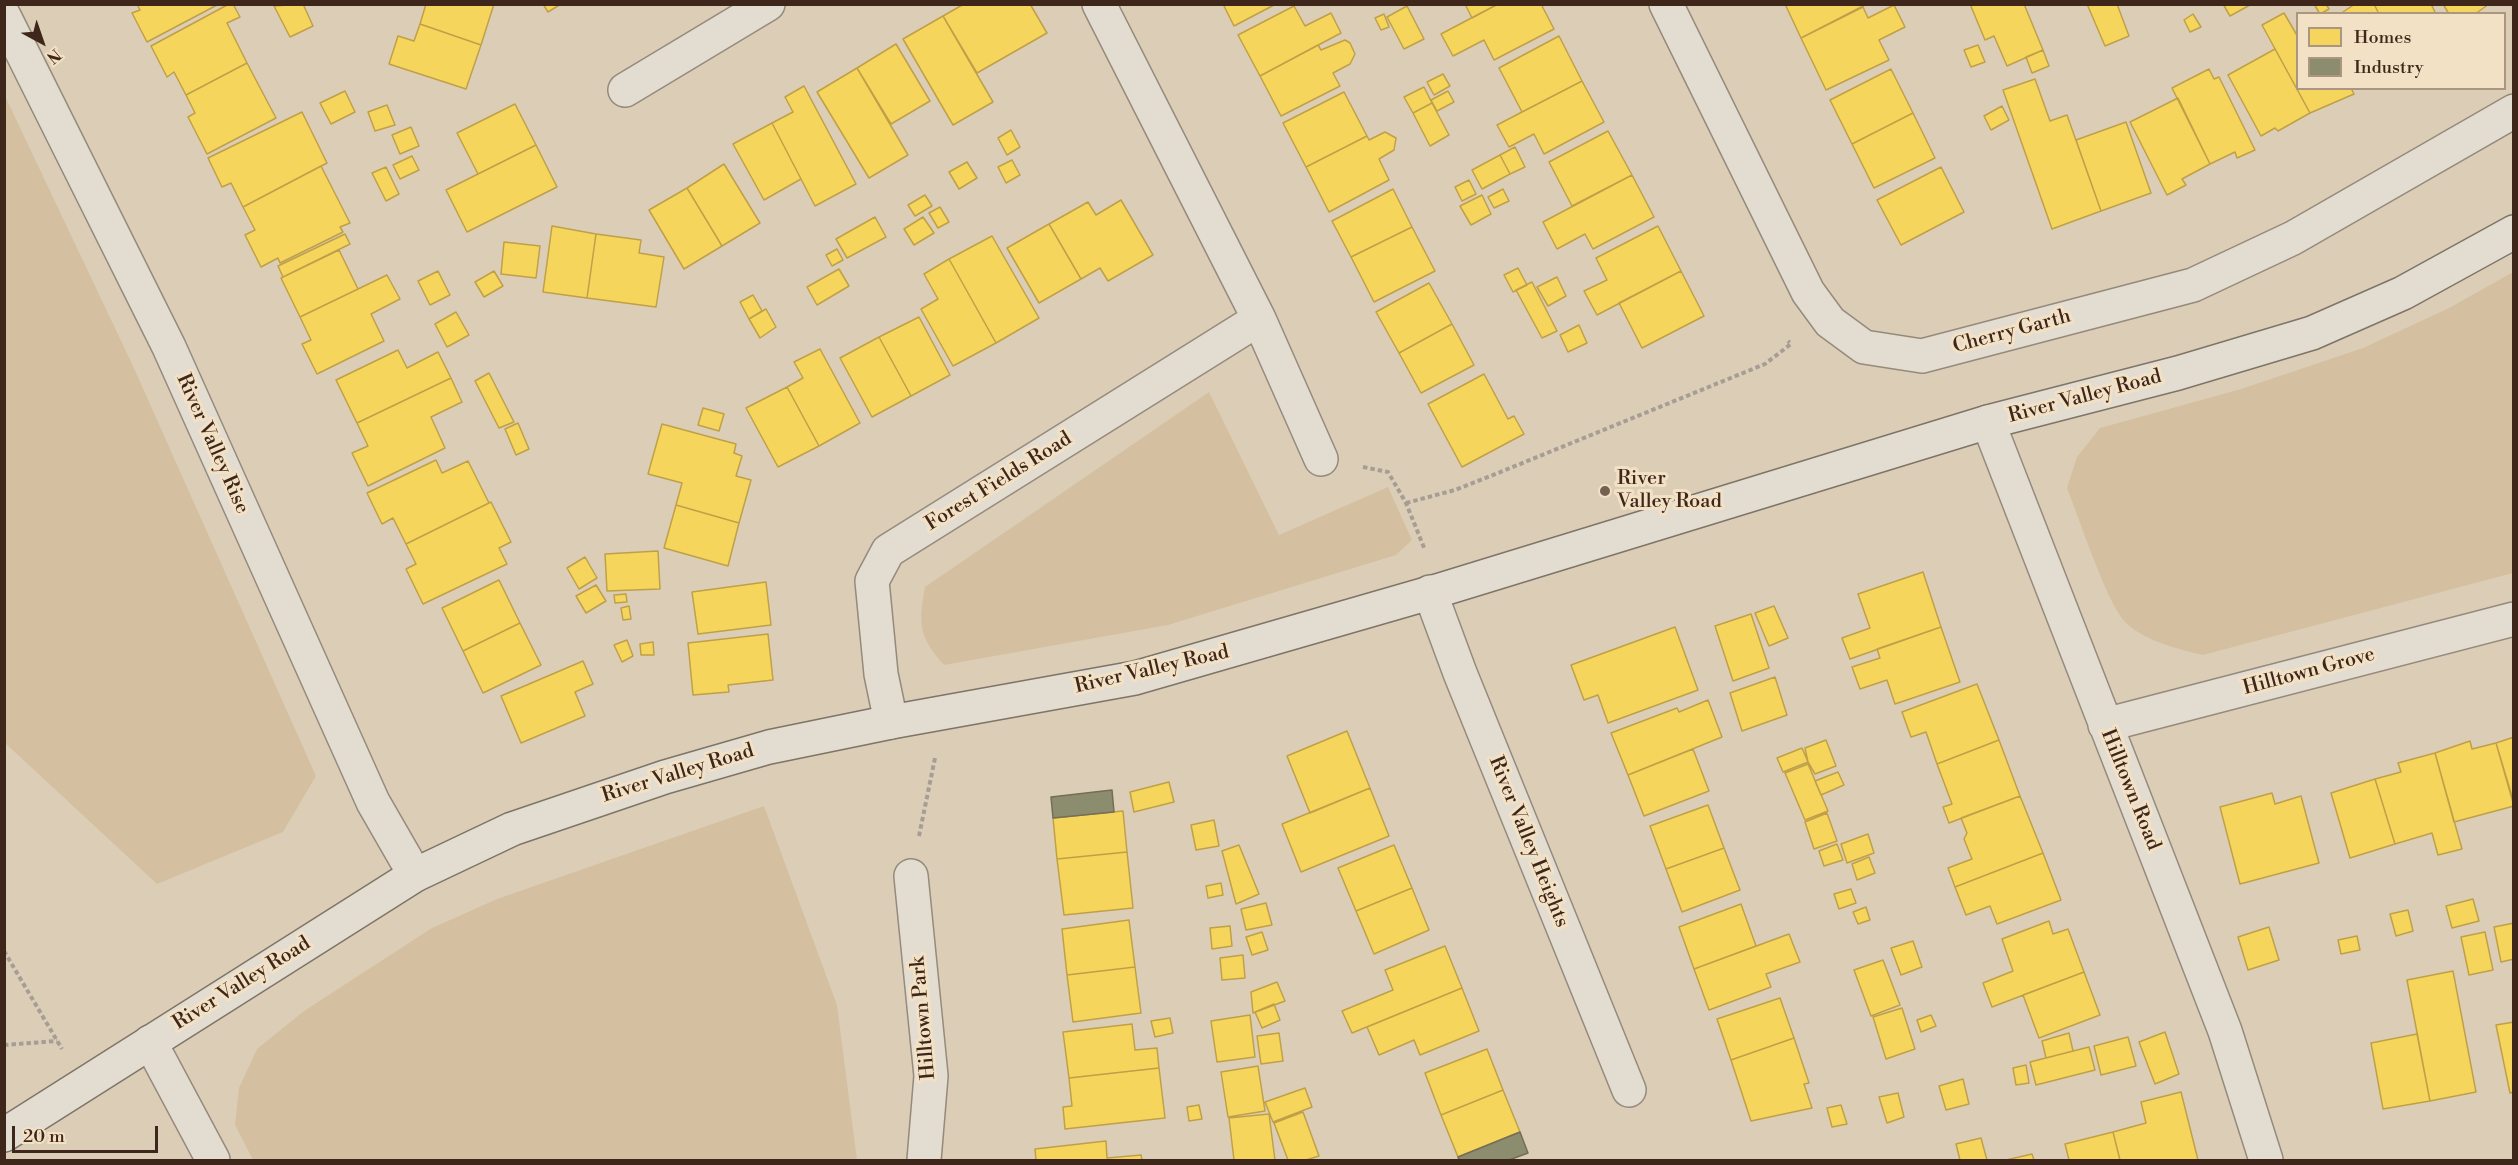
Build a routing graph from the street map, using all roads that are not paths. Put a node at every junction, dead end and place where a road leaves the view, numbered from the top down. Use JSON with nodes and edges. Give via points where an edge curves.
{"nodes":[{"id":1,"x":768,"y":4,"type":"edge"},
{"id":2,"x":1099,"y":4,"type":"edge"},
{"id":3,"x":1666,"y":4,"type":"edge"},
{"id":4,"x":4,"y":16,"type":"edge"},
{"id":5,"x":625,"y":90,"type":"dead end"},
{"id":6,"x":2514,"y":111,"type":"edge"},
{"id":7,"x":2514,"y":232,"type":"edge"},
{"id":8,"x":1258,"y":319,"type":"junction"},
{"id":9,"x":1988,"y":422,"type":"junction"},
{"id":10,"x":1322,"y":459,"type":"road end"},
{"id":11,"x":1435,"y":591,"type":"junction"},
{"id":12,"x":2514,"y":619,"type":"edge"},
{"id":13,"x":891,"y":722,"type":"junction"},
{"id":14,"x":2105,"y":725,"type":"junction"},
{"id":15,"x":415,"y":874,"type":"junction"},
{"id":16,"x":911,"y":876,"type":"road end"},
{"id":17,"x":150,"y":1042,"type":"junction"},
{"id":18,"x":1629,"y":1090,"type":"dead end"},
{"id":19,"x":4,"y":1135,"type":"edge"},
{"id":20,"x":213,"y":1161,"type":"edge"},
{"id":21,"x":924,"y":1161,"type":"edge"},
{"id":22,"x":2266,"y":1161,"type":"edge"}],
"edges":[{"from":1,"to":5,"type":"street"},
{"from":2,"to":8,"type":"street"},
{"from":3,"to":6,"type":"street","name":"Cherry Garth","via":[[1808,292],[1830,322],[1864,347],[1922,356],[2193,285],[2293,238]]},
{"from":4,"to":15,"type":"street","name":"River Valley Rise","via":[[169,347],[373,802]]},
{"from":7,"to":9,"type":"street","name":"River Valley Road","via":[[2403,293],[2312,333],[2178,373]]},
{"from":8,"to":10,"type":"street"},
{"from":8,"to":13,"type":"street","name":"Forest Fields Road","via":[[888,551],[872,581],[881,674]]},
{"from":9,"to":11,"type":"street","name":"River Valley Road"},
{"from":9,"to":14,"type":"street","name":"Hilltown Road"},
{"from":11,"to":13,"type":"street","name":"River Valley Road","via":[[1135,678]]},
{"from":11,"to":18,"type":"street","name":"River Valley Heights","via":[[1460,673]]},
{"from":12,"to":14,"type":"street","name":"Hilltown Grove"},
{"from":13,"to":15,"type":"street","name":"River Valley Road","via":[[769,747],[593,800],[512,829]]},
{"from":14,"to":22,"type":"street","name":"Hilltown Road","via":[[2225,1031]]},
{"from":15,"to":17,"type":"street","name":"River Valley Road"},
{"from":16,"to":21,"type":"street","name":"Hilltown Park","via":[[931,1076]]},
{"from":17,"to":19,"type":"street","name":"River Valley Road"},
{"from":17,"to":20,"type":"street"}]}
